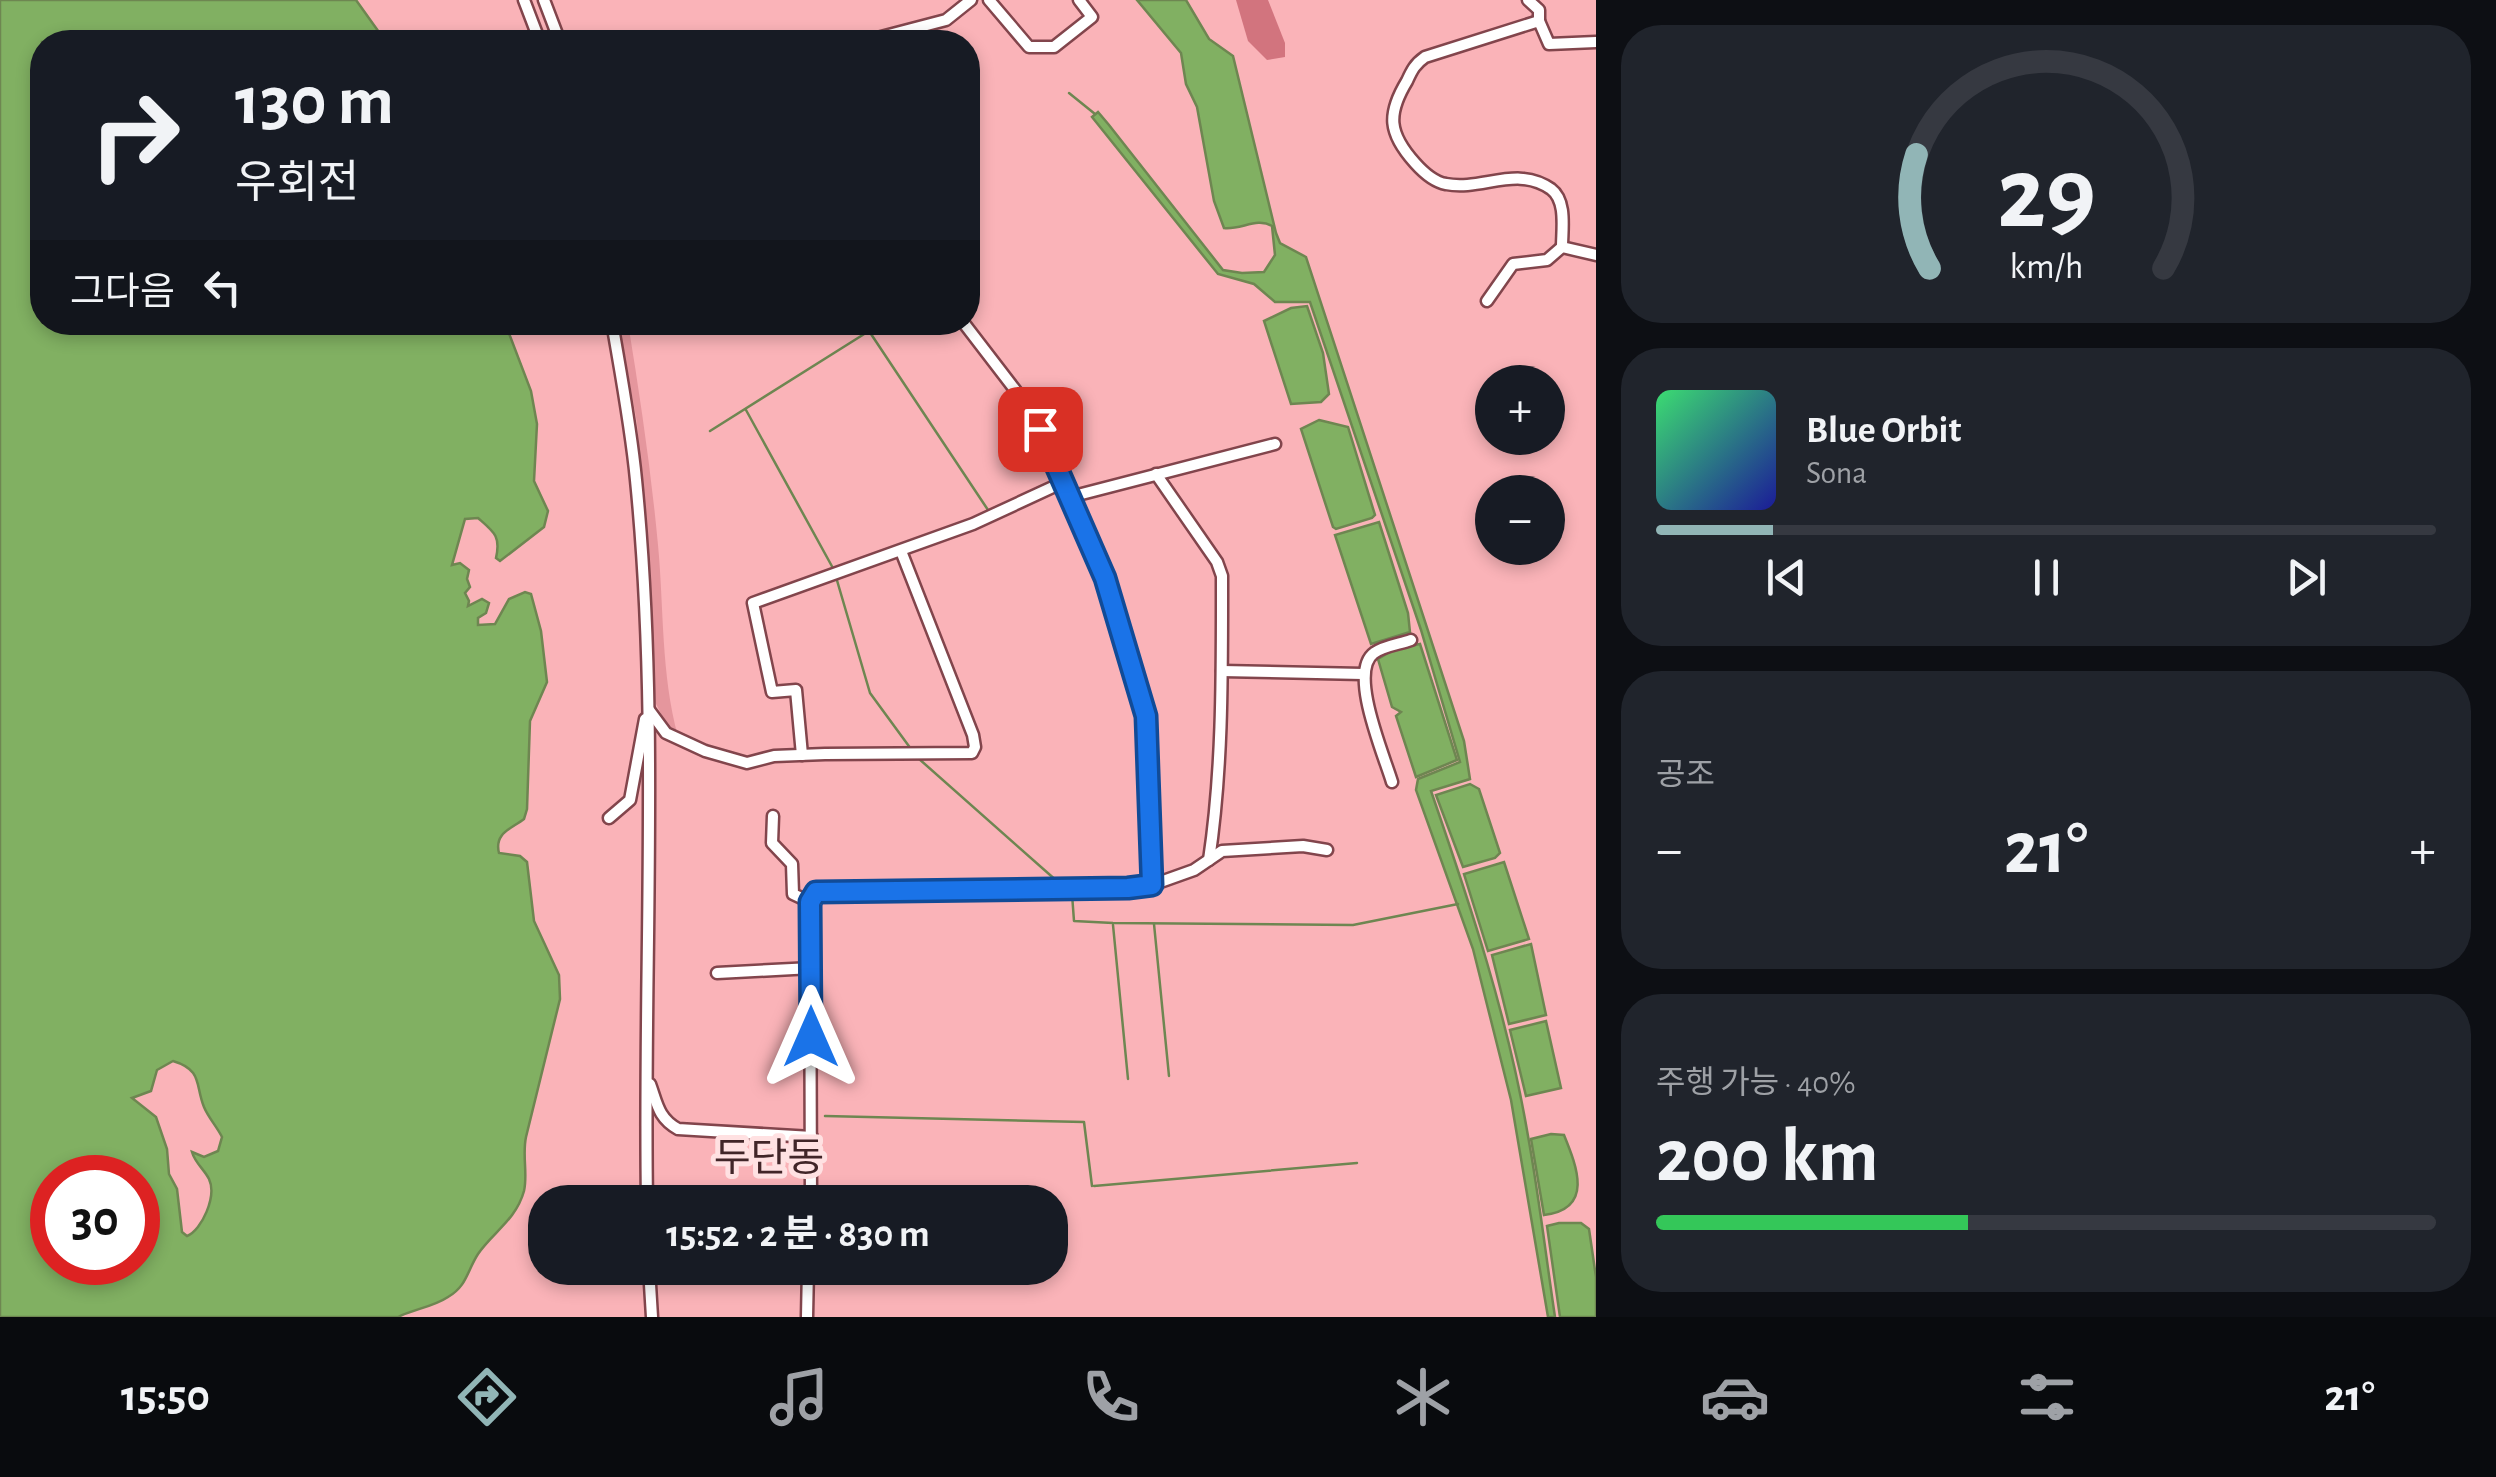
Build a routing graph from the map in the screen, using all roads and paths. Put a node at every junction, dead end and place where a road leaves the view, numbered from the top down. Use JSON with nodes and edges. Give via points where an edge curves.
{"nodes":[{"id":1,"x":524,"y":0,"type":"edge"},
{"id":2,"x":544,"y":0,"type":"edge"},
{"id":3,"x":971,"y":0,"type":"edge"},
{"id":4,"x":988,"y":0,"type":"edge"},
{"id":5,"x":1079,"y":0,"type":"edge"},
{"id":6,"x":1528,"y":0,"type":"edge"},
{"id":7,"x":1539,"y":21,"type":"junction"},
{"id":8,"x":535,"y":30,"type":"edge"},
{"id":9,"x":555,"y":30,"type":"edge"},
{"id":10,"x":908,"y":30,"type":"edge"},
{"id":11,"x":1596,"y":42,"type":"edge"},
{"id":12,"x":1562,"y":247,"type":"junction"},
{"id":13,"x":1596,"y":256,"type":"edge"},
{"id":14,"x":1487,"y":301,"type":"dead end"},
{"id":15,"x":614,"y":335,"type":"edge"},
{"id":16,"x":973,"y":335,"type":"edge"},
{"id":17,"x":1275,"y":444,"type":"dead end"},
{"id":18,"x":1156,"y":474,"type":"junction"},
{"id":19,"x":1065,"y":484,"type":"junction"},
{"id":20,"x":1070,"y":497,"type":"junction"},
{"id":21,"x":901,"y":551,"type":"junction"},
{"id":22,"x":1412,"y":640,"type":"dead end"},
{"id":23,"x":1222,"y":671,"type":"junction"},
{"id":24,"x":1362,"y":674,"type":"junction"},
{"id":25,"x":648,"y":709,"type":"junction"},
{"id":26,"x":802,"y":755,"type":"junction"},
{"id":27,"x":1392,"y":782,"type":"dead end"},
{"id":28,"x":773,"y":816,"type":"dead end"},
{"id":29,"x":609,"y":818,"type":"dead end"},
{"id":30,"x":1327,"y":850,"type":"dead end"},
{"id":31,"x":1209,"y":860,"type":"junction"},
{"id":32,"x":1152,"y":885,"type":"junction"},
{"id":33,"x":810,"y":902,"type":"junction"},
{"id":34,"x":812,"y":968,"type":"junction"},
{"id":35,"x":717,"y":972,"type":"dead end"},
{"id":36,"x":647,"y":1079,"type":"junction"},
{"id":37,"x":812,"y":1136,"type":"junction"},
{"id":38,"x":647,"y":1185,"type":"edge"},
{"id":39,"x":812,"y":1185,"type":"edge"},
{"id":40,"x":650,"y":1285,"type":"edge"},
{"id":41,"x":808,"y":1285,"type":"edge"},
{"id":42,"x":652,"y":1317,"type":"edge"},
{"id":43,"x":807,"y":1317,"type":"edge"}],
"edges":[{"from":1,"to":8,"type":"street"},
{"from":2,"to":9,"type":"street"},
{"from":3,"to":10,"type":"street","via":[[946,20]]},
{"from":4,"to":5,"type":"street","via":[[1029,47],[1054,47],[1092,17]]},
{"from":6,"to":7,"type":"street","via":[[1539,10]]},
{"from":7,"to":11,"type":"street","via":[[1549,44]]},
{"from":7,"to":12,"type":"street","via":[[1425,57],[1394,100],[1393,120],[1406,154],[1442,184],[1508,178],[1549,188],[1562,206]]},
{"from":12,"to":13,"type":"street"},
{"from":12,"to":14,"type":"street","via":[[1547,260],[1513,264]]},
{"from":15,"to":25,"type":"street","via":[[636,480]]},
{"from":16,"to":19,"type":"street","via":[[1026,404]]},
{"from":17,"to":18,"type":"street"},
{"from":18,"to":20,"type":"street"},
{"from":18,"to":23,"type":"street","via":[[1222,576]]},
{"from":19,"to":20,"type":"street"},
{"from":19,"to":21,"type":"street"},
{"from":20,"to":32,"type":"street","via":[[1105,578],[1146,716]]},
{"from":21,"to":26,"type":"street","via":[[753,602],[772,692],[796,690]]},
{"from":21,"to":26,"type":"street","via":[[974,750]]},
{"from":22,"to":24,"type":"street","via":[[1375,652]]},
{"from":23,"to":24,"type":"street"},
{"from":23,"to":31,"type":"street"},
{"from":24,"to":27,"type":"street"},
{"from":25,"to":26,"type":"street","via":[[666,733],[735,760]]},
{"from":25,"to":29,"type":"street","via":[[630,800]]},
{"from":25,"to":36,"type":"street"},
{"from":28,"to":33,"type":"street","via":[[772,843],[792,864],[794,894]]},
{"from":30,"to":31,"type":"street","via":[[1222,851]]},
{"from":31,"to":32,"type":"street"},
{"from":32,"to":33,"type":"street","via":[[828,891],[816,892]]},
{"from":33,"to":34,"type":"street"},
{"from":34,"to":35,"type":"street"},
{"from":34,"to":37,"type":"street"},
{"from":36,"to":37,"type":"street","via":[[658,1112],[678,1129]]},
{"from":36,"to":38,"type":"street"},
{"from":37,"to":39,"type":"street"},
{"from":40,"to":42,"type":"street"},
{"from":41,"to":43,"type":"street"}]}
